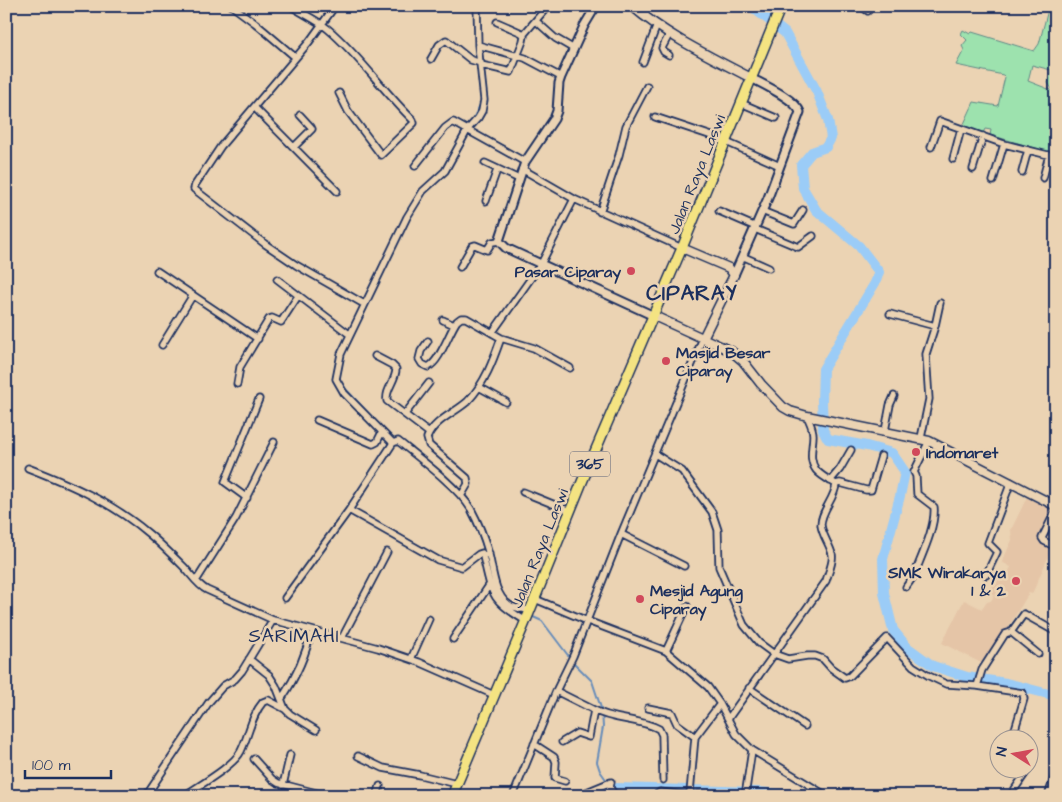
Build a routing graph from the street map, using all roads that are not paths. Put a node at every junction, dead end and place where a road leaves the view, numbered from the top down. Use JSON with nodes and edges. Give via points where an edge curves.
{"nodes":[{"id":1,"x":232,"y":6,"type":"edge"},
{"id":2,"x":336,"y":6,"type":"edge"},
{"id":3,"x":478,"y":6,"type":"edge"},
{"id":4,"x":548,"y":6,"type":"edge"},
{"id":5,"x":632,"y":6,"type":"edge"},
{"id":6,"x":650,"y":6,"type":"edge"},
{"id":7,"x":862,"y":6,"type":"edge"},
{"id":8,"x":294,"y":7,"type":"edge"},
{"id":9,"x":594,"y":7,"type":"edge"},
{"id":10,"x":779,"y":10,"type":"edge"},
{"id":11,"x":868,"y":11,"type":"dead end"},
{"id":12,"x":643,"y":16,"type":"junction"},
{"id":13,"x":536,"y":21,"type":"junction"},
{"id":14,"x":496,"y":22,"type":"dead end"},
{"id":15,"x":657,"y":24,"type":"junction"},
{"id":16,"x":321,"y":25,"type":"junction"},
{"id":17,"x":670,"y":32,"type":"junction"},
{"id":18,"x":524,"y":34,"type":"junction"},
{"id":19,"x":478,"y":45,"type":"junction"},
{"id":20,"x":574,"y":49,"type":"junction"},
{"id":21,"x":517,"y":55,"type":"junction"},
{"id":22,"x":669,"y":55,"type":"dead end"},
{"id":23,"x":295,"y":57,"type":"junction"},
{"id":24,"x":431,"y":59,"type":"dead end"},
{"id":25,"x":643,"y":62,"type":"dead end"},
{"id":26,"x":478,"y":63,"type":"junction"},
{"id":27,"x":561,"y":77,"type":"junction"},
{"id":28,"x":751,"y":78,"type":"junction"},
{"id":29,"x":647,"y":86,"type":"dead end"},
{"id":30,"x":340,"y":93,"type":"dead end"},
{"id":31,"x":741,"y":103,"type":"junction"},
{"id":32,"x":254,"y":108,"type":"junction"},
{"id":33,"x":300,"y":116,"type":"dead end"},
{"id":34,"x":655,"y":117,"type":"dead end"},
{"id":35,"x":776,"y":118,"type":"dead end"},
{"id":36,"x":468,"y":129,"type":"junction"},
{"id":37,"x":962,"y":129,"type":"junction"},
{"id":38,"x":982,"y":136,"type":"junction"},
{"id":39,"x":725,"y":142,"type":"junction"},
{"id":40,"x":1004,"y":144,"type":"junction"},
{"id":41,"x":931,"y":147,"type":"dead end"},
{"id":42,"x":294,"y":148,"type":"junction"},
{"id":43,"x":1028,"y":150,"type":"junction"},
{"id":44,"x":1052,"y":156,"type":"edge"},
{"id":45,"x":953,"y":159,"type":"dead end"},
{"id":46,"x":485,"y":163,"type":"dead end"},
{"id":47,"x":523,"y":165,"type":"junction"},
{"id":48,"x":415,"y":166,"type":"dead end"},
{"id":49,"x":780,"y":166,"type":"junction"},
{"id":50,"x":973,"y":169,"type":"dead end"},
{"id":51,"x":497,"y":170,"type":"junction"},
{"id":52,"x":1022,"y":172,"type":"dead end"},
{"id":53,"x":1043,"y":178,"type":"dead end"},
{"id":54,"x":518,"y":179,"type":"junction"},
{"id":55,"x":993,"y":181,"type":"dead end"},
{"id":56,"x":337,"y":191,"type":"dead end"},
{"id":57,"x":574,"y":199,"type":"junction"},
{"id":58,"x":486,"y":201,"type":"dead end"},
{"id":59,"x":803,"y":210,"type":"dead end"},
{"id":60,"x":719,"y":211,"type":"dead end"},
{"id":61,"x":762,"y":211,"type":"junction"},
{"id":62,"x":600,"y":212,"type":"junction"},
{"id":63,"x":755,"y":228,"type":"junction"},
{"id":64,"x":813,"y":236,"type":"dead end"},
{"id":65,"x":500,"y":241,"type":"junction"},
{"id":66,"x":682,"y":248,"type":"junction"},
{"id":67,"x":742,"y":256,"type":"junction"},
{"id":68,"x":540,"y":264,"type":"junction"},
{"id":69,"x":460,"y":267,"type":"dead end"},
{"id":70,"x":769,"y":268,"type":"dead end"},
{"id":71,"x":157,"y":271,"type":"dead end"},
{"id":72,"x":734,"y":275,"type":"junction"},
{"id":73,"x":277,"y":279,"type":"dead end"},
{"id":74,"x":193,"y":295,"type":"junction"},
{"id":75,"x":298,"y":296,"type":"junction"},
{"id":76,"x":940,"y":303,"type":"dead end"},
{"id":77,"x":364,"y":304,"type":"junction"},
{"id":78,"x":890,"y":314,"type":"dead end"},
{"id":79,"x":654,"y":316,"type":"junction"},
{"id":80,"x":443,"y":320,"type":"dead end"},
{"id":81,"x":454,"y":325,"type":"junction"},
{"id":82,"x":935,"y":326,"type":"junction"},
{"id":83,"x":492,"y":333,"type":"junction"},
{"id":84,"x":349,"y":334,"type":"junction"},
{"id":85,"x":258,"y":338,"type":"junction"},
{"id":86,"x":501,"y":338,"type":"junction"},
{"id":87,"x":703,"y":338,"type":"junction"},
{"id":88,"x":428,"y":341,"type":"dead end"},
{"id":89,"x":162,"y":345,"type":"dead end"},
{"id":90,"x":375,"y":356,"type":"dead end"},
{"id":91,"x":570,"y":368,"type":"dead end"},
{"id":92,"x":429,"y":383,"type":"dead end"},
{"id":93,"x":237,"y":384,"type":"dead end"},
{"id":94,"x":479,"y":387,"type":"junction"},
{"id":95,"x":894,"y":396,"type":"dead end"},
{"id":96,"x":259,"y":399,"type":"dead end"},
{"id":97,"x":506,"y":402,"type":"dead end"},
{"id":98,"x":405,"y":414,"type":"junction"},
{"id":99,"x":809,"y":417,"type":"junction"},
{"id":100,"x":317,"y":420,"type":"dead end"},
{"id":101,"x":885,"y":431,"type":"junction"},
{"id":102,"x":382,"y":432,"type":"junction"},
{"id":103,"x":429,"y":433,"type":"junction"},
{"id":104,"x":921,"y":438,"type":"junction"},
{"id":105,"x":929,"y":441,"type":"junction"},
{"id":106,"x":274,"y":442,"type":"dead end"},
{"id":107,"x":395,"y":443,"type":"junction"},
{"id":108,"x":851,"y":450,"type":"dead end"},
{"id":109,"x":655,"y":454,"type":"junction"},
{"id":110,"x":881,"y":456,"type":"dead end"},
{"id":111,"x":28,"y":468,"type":"dead end"},
{"id":112,"x":833,"y":482,"type":"junction"},
{"id":113,"x":1010,"y":482,"type":"junction"},
{"id":114,"x":523,"y":492,"type":"dead end"},
{"id":115,"x":461,"y":496,"type":"junction"},
{"id":116,"x":247,"y":498,"type":"junction"},
{"id":117,"x":1056,"y":508,"type":"edge"},
{"id":118,"x":349,"y":510,"type":"junction"},
{"id":119,"x":570,"y":511,"type":"junction"},
{"id":120,"x":621,"y":534,"type":"junction"},
{"id":121,"x":1054,"y":546,"type":"dead end"},
{"id":122,"x":387,"y":552,"type":"dead end"},
{"id":123,"x":486,"y":555,"type":"junction"},
{"id":124,"x":684,"y":566,"type":"dead end"},
{"id":125,"x":986,"y":575,"type":"dead end"},
{"id":126,"x":196,"y":581,"type":"junction"},
{"id":127,"x":490,"y":584,"type":"junction"},
{"id":128,"x":906,"y":587,"type":"dead end"},
{"id":129,"x":495,"y":591,"type":"junction"},
{"id":130,"x":285,"y":598,"type":"dead end"},
{"id":131,"x":535,"y":599,"type":"junction"},
{"id":132,"x":687,"y":606,"type":"dead end"},
{"id":133,"x":528,"y":615,"type":"junction"},
{"id":134,"x":429,"y":619,"type":"dead end"},
{"id":135,"x":273,"y":620,"type":"junction"},
{"id":136,"x":585,"y":620,"type":"junction"},
{"id":137,"x":311,"y":631,"type":"junction"},
{"id":138,"x":1011,"y":632,"type":"junction"},
{"id":139,"x":1056,"y":632,"type":"edge"},
{"id":140,"x":342,"y":638,"type":"junction"},
{"id":141,"x":452,"y":639,"type":"dead end"},
{"id":142,"x":666,"y":651,"type":"junction"},
{"id":143,"x":774,"y":654,"type":"junction"},
{"id":144,"x":1038,"y":654,"type":"dead end"},
{"id":145,"x":411,"y":659,"type":"junction"},
{"id":146,"x":249,"y":660,"type":"junction"},
{"id":147,"x":978,"y":685,"type":"junction"},
{"id":148,"x":749,"y":688,"type":"junction"},
{"id":149,"x":556,"y":691,"type":"junction"},
{"id":150,"x":494,"y":695,"type":"junction"},
{"id":151,"x":282,"y":698,"type":"junction"},
{"id":152,"x":720,"y":704,"type":"junction"},
{"id":153,"x":648,"y":708,"type":"dead end"},
{"id":154,"x":286,"y":709,"type":"junction"},
{"id":155,"x":600,"y":712,"type":"junction"},
{"id":156,"x":728,"y":719,"type":"junction"},
{"id":157,"x":805,"y":726,"type":"dead end"},
{"id":158,"x":316,"y":730,"type":"dead end"},
{"id":159,"x":1014,"y":730,"type":"edge"},
{"id":160,"x":695,"y":737,"type":"junction"},
{"id":161,"x":562,"y":742,"type":"dead end"},
{"id":162,"x":534,"y":744,"type":"junction"},
{"id":163,"x":752,"y":750,"type":"junction"},
{"id":164,"x":290,"y":755,"type":"dead end"},
{"id":165,"x":358,"y":756,"type":"dead end"},
{"id":166,"x":254,"y":759,"type":"dead end"},
{"id":167,"x":1056,"y":772,"type":"edge"},
{"id":168,"x":663,"y":780,"type":"dead end"},
{"id":169,"x":1021,"y":780,"type":"edge"},
{"id":170,"x":565,"y":781,"type":"dead end"},
{"id":171,"x":457,"y":784,"type":"junction"},
{"id":172,"x":283,"y":785,"type":"junction"},
{"id":173,"x":380,"y":786,"type":"dead end"},
{"id":174,"x":612,"y":791,"type":"edge"},
{"id":175,"x":745,"y":793,"type":"edge"},
{"id":176,"x":146,"y":796,"type":"edge"},
{"id":177,"x":184,"y":796,"type":"edge"},
{"id":178,"x":328,"y":796,"type":"edge"},
{"id":179,"x":377,"y":796,"type":"edge"},
{"id":180,"x":452,"y":796,"type":"edge"},
{"id":181,"x":513,"y":796,"type":"edge"},
{"id":182,"x":577,"y":796,"type":"edge"},
{"id":183,"x":654,"y":796,"type":"edge"},
{"id":184,"x":827,"y":796,"type":"edge"},
{"id":185,"x":1010,"y":796,"type":"edge"},
{"id":186,"x":1048,"y":796,"type":"edge"}],
"edges":[{"from":1,"to":23,"type":"street"},
{"from":2,"to":16,"type":"street"},
{"from":3,"to":19,"type":"street"},
{"from":4,"to":13,"type":"street"},
{"from":5,"to":12,"type":"main road"},
{"from":6,"to":12,"type":"street"},
{"from":7,"to":11,"type":"street"},
{"from":8,"to":16,"type":"street"},
{"from":9,"to":20,"type":"street"},
{"from":10,"to":28,"type":"main road","name":"Jalan Raya Laswi","number":"365"},
{"from":12,"to":15,"type":"main road"},
{"from":13,"to":18,"type":"street"},
{"from":13,"to":20,"type":"street"},
{"from":14,"to":18,"type":"street"},
{"from":15,"to":17,"type":"main road"},
{"from":15,"to":25,"type":"street"},
{"from":16,"to":23,"type":"street"},
{"from":16,"to":30,"type":"street","via":[[366,67],[414,123],[381,155],[348,111]]},
{"from":17,"to":22,"type":"street","via":[[662,48]]},
{"from":17,"to":28,"type":"main road"},
{"from":18,"to":21,"type":"street"},
{"from":19,"to":21,"type":"street"},
{"from":19,"to":26,"type":"street"},
{"from":20,"to":27,"type":"street"},
{"from":21,"to":26,"type":"street","via":[[511,72]]},
{"from":21,"to":27,"type":"street"},
{"from":23,"to":32,"type":"street"},
{"from":24,"to":26,"type":"street","via":[[446,40]]},
{"from":26,"to":36,"type":"street","via":[[484,100],[482,111]]},
{"from":27,"to":47,"type":"street","via":[[554,119]]},
{"from":28,"to":31,"type":"main road","name":"Jalan Raya Laswi","number":"365"},
{"from":28,"to":49,"type":"street","via":[[799,108]]},
{"from":29,"to":62,"type":"street","via":[[626,126]]},
{"from":31,"to":35,"type":"street"},
{"from":31,"to":39,"type":"main road","name":"Jalan Raya Laswi","number":"365"},
{"from":32,"to":42,"type":"street"},
{"from":32,"to":77,"type":"street","via":[[221,146],[194,189],[280,254]]},
{"from":33,"to":42,"type":"street","via":[[312,129]]},
{"from":34,"to":39,"type":"street"},
{"from":36,"to":47,"type":"street"},
{"from":36,"to":48,"type":"street","via":[[450,122]]},
{"from":36,"to":77,"type":"street","via":[[445,171],[423,191]]},
{"from":37,"to":38,"type":"street"},
{"from":37,"to":41,"type":"street","via":[[940,121]]},
{"from":37,"to":45,"type":"street"},
{"from":38,"to":40,"type":"street"},
{"from":38,"to":50,"type":"street"},
{"from":39,"to":49,"type":"street"},
{"from":39,"to":66,"type":"main road","name":"Jalan Raya Laswi","number":"365"},
{"from":40,"to":43,"type":"street"},
{"from":40,"to":55,"type":"street"},
{"from":42,"to":56,"type":"street"},
{"from":43,"to":44,"type":"street"},
{"from":43,"to":52,"type":"street"},
{"from":44,"to":53,"type":"street"},
{"from":46,"to":51,"type":"street"},
{"from":47,"to":54,"type":"street"},
{"from":47,"to":57,"type":"street"},
{"from":49,"to":61,"type":"street"},
{"from":51,"to":54,"type":"street"},
{"from":51,"to":58,"type":"street"},
{"from":54,"to":65,"type":"street"},
{"from":57,"to":62,"type":"street"},
{"from":57,"to":68,"type":"street"},
{"from":59,"to":61,"type":"street","via":[[794,224]]},
{"from":60,"to":63,"type":"street"},
{"from":61,"to":63,"type":"street"},
{"from":62,"to":66,"type":"street"},
{"from":63,"to":64,"type":"street","via":[[798,247]]},
{"from":63,"to":67,"type":"street"},
{"from":65,"to":68,"type":"street","via":[[506,248]]},
{"from":65,"to":69,"type":"street","via":[[492,242],[487,250],[472,246]]},
{"from":66,"to":72,"type":"main road","via":[[729,268]]},
{"from":66,"to":79,"type":"main road","name":"Jalan Raya Laswi","number":"365"},
{"from":67,"to":70,"type":"street"},
{"from":67,"to":72,"type":"street"},
{"from":68,"to":79,"type":"street"},
{"from":68,"to":83,"type":"street"},
{"from":71,"to":74,"type":"street"},
{"from":72,"to":87,"type":"main road"},
{"from":73,"to":75,"type":"street"},
{"from":74,"to":85,"type":"street"},
{"from":74,"to":89,"type":"street"},
{"from":75,"to":84,"type":"street"},
{"from":75,"to":85,"type":"street","via":[[281,322],[270,318]]},
{"from":76,"to":82,"type":"street"},
{"from":77,"to":84,"type":"street"},
{"from":78,"to":82,"type":"street"},
{"from":79,"to":87,"type":"main road"},
{"from":79,"to":119,"type":"main road","name":"Jalan Raya Laswi","number":"365"},
{"from":80,"to":81,"type":"street"},
{"from":81,"to":83,"type":"street","via":[[460,318],[466,318]]},
{"from":81,"to":88,"type":"street","via":[[437,358],[428,367],[419,359]]},
{"from":82,"to":104,"type":"street","via":[[926,354],[929,400]]},
{"from":83,"to":86,"type":"street"},
{"from":84,"to":102,"type":"street","via":[[338,360],[336,381]]},
{"from":85,"to":93,"type":"street","via":[[240,367]]},
{"from":86,"to":91,"type":"street","via":[[534,348]]},
{"from":86,"to":94,"type":"street","via":[[492,365]]},
{"from":87,"to":99,"type":"main road","via":[[737,355],[783,407]]},
{"from":87,"to":109,"type":"street"},
{"from":90,"to":98,"type":"street","via":[[396,368],[386,398]]},
{"from":92,"to":98,"type":"street"},
{"from":94,"to":97,"type":"street"},
{"from":94,"to":103,"type":"street"},
{"from":95,"to":101,"type":"street"},
{"from":96,"to":116,"type":"street","via":[[225,482]]},
{"from":98,"to":103,"type":"street"},
{"from":99,"to":101,"type":"main road"},
{"from":99,"to":112,"type":"street","via":[[813,437],[811,458],[818,472]]},
{"from":100,"to":102,"type":"street","via":[[372,443],[377,442]]},
{"from":101,"to":104,"type":"main road"},
{"from":102,"to":107,"type":"street"},
{"from":103,"to":115,"type":"street","via":[[428,444],[467,478],[468,484]]},
{"from":104,"to":105,"type":"main road"},
{"from":105,"to":113,"type":"main road"},
{"from":105,"to":128,"type":"street","via":[[914,472],[916,494],[934,507],[934,513],[925,546]]},
{"from":106,"to":116,"type":"street"},
{"from":107,"to":115,"type":"street","via":[[398,441]]},
{"from":107,"to":118,"type":"street"},
{"from":108,"to":112,"type":"street"},
{"from":109,"to":120,"type":"street"},
{"from":109,"to":143,"type":"street","via":[[682,471],[712,512],[718,530],[719,567],[726,587],[744,625],[759,643]]},
{"from":110,"to":112,"type":"street","via":[[871,490]]},
{"from":111,"to":126,"type":"street","via":[[77,488],[122,513],[160,544]]},
{"from":112,"to":143,"type":"street","via":[[834,492],[821,526],[833,556],[831,566],[826,580]]},
{"from":113,"to":117,"type":"main road"},
{"from":113,"to":125,"type":"street","via":[[988,543],[998,552]]},
{"from":114,"to":119,"type":"street"},
{"from":115,"to":123,"type":"street","via":[[476,518]]},
{"from":116,"to":126,"type":"street"},
{"from":117,"to":121,"type":"street","via":[[1042,538]]},
{"from":118,"to":123,"type":"street","via":[[442,562],[462,567],[478,554]]},
{"from":118,"to":130,"type":"street"},
{"from":119,"to":131,"type":"main road","name":"Jalan Raya Laswi","number":"365"},
{"from":120,"to":124,"type":"street"},
{"from":120,"to":136,"type":"street"},
{"from":122,"to":140,"type":"street"},
{"from":123,"to":127,"type":"street"},
{"from":123,"to":129,"type":"street"},
{"from":126,"to":135,"type":"street","via":[[207,590]]},
{"from":127,"to":129,"type":"street"},
{"from":127,"to":141,"type":"street"},
{"from":129,"to":133,"type":"street"},
{"from":129,"to":133,"type":"street","via":[[502,605]]},
{"from":131,"to":133,"type":"main road","name":"Jalan Raya Laswi","number":"365"},
{"from":131,"to":136,"type":"street"},
{"from":132,"to":142,"type":"street"},
{"from":133,"to":150,"type":"main road","name":"Jalan Raya Laswi","number":"365"},
{"from":134,"to":145,"type":"street"},
{"from":135,"to":137,"type":"street"},
{"from":135,"to":146,"type":"street"},
{"from":136,"to":142,"type":"street"},
{"from":136,"to":149,"type":"street"},
{"from":137,"to":140,"type":"street"},
{"from":137,"to":151,"type":"street","via":[[299,669]]},
{"from":138,"to":139,"type":"street","via":[[1024,614]]},
{"from":138,"to":144,"type":"street"},
{"from":138,"to":147,"type":"street","via":[[1006,634],[982,670]]},
{"from":140,"to":145,"type":"street"},
{"from":142,"to":152,"type":"street","via":[[704,683]]},
{"from":143,"to":147,"type":"street","via":[[788,658],[815,656],[845,678],[887,638],[913,666],[929,676],[946,684]]},
{"from":143,"to":148,"type":"street"},
{"from":145,"to":150,"type":"street"},
{"from":146,"to":151,"type":"street","via":[[269,675]]},
{"from":146,"to":176,"type":"street","via":[[237,677],[223,686],[209,702]]},
{"from":147,"to":159,"type":"street","via":[[1025,695]]},
{"from":148,"to":156,"type":"street"},
{"from":148,"to":157,"type":"street"},
{"from":149,"to":155,"type":"street"},
{"from":149,"to":162,"type":"street"},
{"from":150,"to":171,"type":"main road","name":"Jalan Raya Laswi","number":"365"},
{"from":151,"to":154,"type":"street"},
{"from":152,"to":156,"type":"street"},
{"from":152,"to":160,"type":"street"},
{"from":153,"to":160,"type":"street","via":[[672,713],[677,724]]},
{"from":154,"to":158,"type":"street"},
{"from":154,"to":177,"type":"street","via":[[267,700],[263,702],[252,720],[240,753]]},
{"from":155,"to":161,"type":"street","via":[[589,737],[577,733]]},
{"from":155,"to":168,"type":"street","via":[[659,729],[662,735]]},
{"from":156,"to":163,"type":"street","via":[[736,734]]},
{"from":160,"to":183,"type":"street","via":[[687,795],[660,792]]},
{"from":162,"to":170,"type":"street","via":[[554,756],[555,778]]},
{"from":162,"to":181,"type":"street"},
{"from":163,"to":175,"type":"street"},
{"from":163,"to":184,"type":"street"},
{"from":164,"to":172,"type":"street"},
{"from":165,"to":171,"type":"street","via":[[383,768]]},
{"from":166,"to":172,"type":"street","via":[[272,779]]},
{"from":167,"to":186,"type":"street"},
{"from":169,"to":185,"type":"street"},
{"from":171,"to":180,"type":"main road","name":"Jalan Raya Laswi","number":"365"},
{"from":172,"to":178,"type":"street"},
{"from":173,"to":179,"type":"street"},
{"from":174,"to":182,"type":"street","via":[[611,782]]}]}
